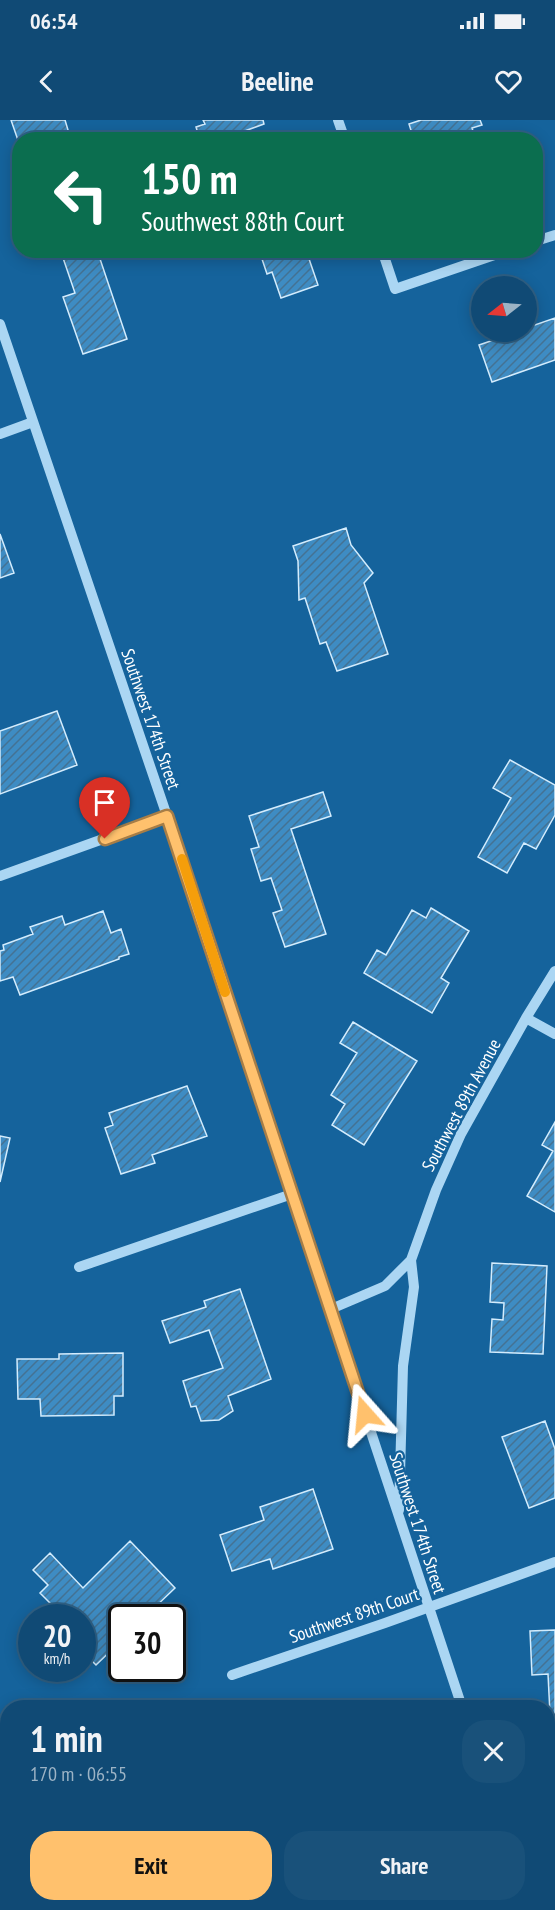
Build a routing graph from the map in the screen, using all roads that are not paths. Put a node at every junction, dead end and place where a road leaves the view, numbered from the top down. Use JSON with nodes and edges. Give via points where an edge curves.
{"nodes":[{"id":1,"x":385,"y":258,"type":"edge"},
{"id":2,"x":485,"y":258,"type":"edge"},
{"id":3,"x":0,"y":324,"type":"edge"},
{"id":4,"x":33,"y":422,"type":"junction"},
{"id":5,"x":0,"y":434,"type":"edge"},
{"id":6,"x":167,"y":816,"type":"junction"},
{"id":7,"x":0,"y":876,"type":"edge"},
{"id":8,"x":555,"y":971,"type":"edge"},
{"id":9,"x":526,"y":1018,"type":"junction"},
{"id":10,"x":555,"y":1034,"type":"edge"},
{"id":11,"x":292,"y":1194,"type":"junction"},
{"id":12,"x":411,"y":1260,"type":"junction"},
{"id":13,"x":79,"y":1267,"type":"dead end"},
{"id":14,"x":331,"y":1309,"type":"junction"},
{"id":15,"x":399,"y":1520,"type":"junction"},
{"id":16,"x":555,"y":1562,"type":"edge"},
{"id":17,"x":428,"y":1607,"type":"junction"},
{"id":18,"x":232,"y":1675,"type":"dead end"},
{"id":19,"x":460,"y":1700,"type":"edge"}],
"edges":[{"from":1,"to":2,"type":"street","via":[[395,289]]},
{"from":3,"to":4,"type":"street","name":"Southwest 174th Street"},
{"from":4,"to":5,"type":"street"},
{"from":4,"to":6,"type":"street","name":"Southwest 174th Street"},
{"from":6,"to":7,"type":"street"},
{"from":6,"to":11,"type":"street","name":"Southwest 174th Street"},
{"from":8,"to":9,"type":"street","name":"Southwest 89th Avenue"},
{"from":9,"to":10,"type":"street"},
{"from":9,"to":12,"type":"street","name":"Southwest 89th Avenue","via":[[461,1134]]},
{"from":11,"to":13,"type":"street"},
{"from":11,"to":14,"type":"street","name":"Southwest 174th Street"},
{"from":12,"to":14,"type":"street","name":"Southwest 89th Avenue","via":[[385,1286]]},
{"from":12,"to":15,"type":"street","name":"Southwest 89th Avenue","via":[[414,1287],[403,1366]]},
{"from":14,"to":15,"type":"street","name":"Southwest 174th Street"},
{"from":15,"to":17,"type":"street","name":"Southwest 174th Street"},
{"from":16,"to":17,"type":"street","name":"Southwest 89th Court"},
{"from":17,"to":18,"type":"street","name":"Southwest 89th Court"},
{"from":17,"to":19,"type":"street","name":"Southwest 174th Street"}]}
